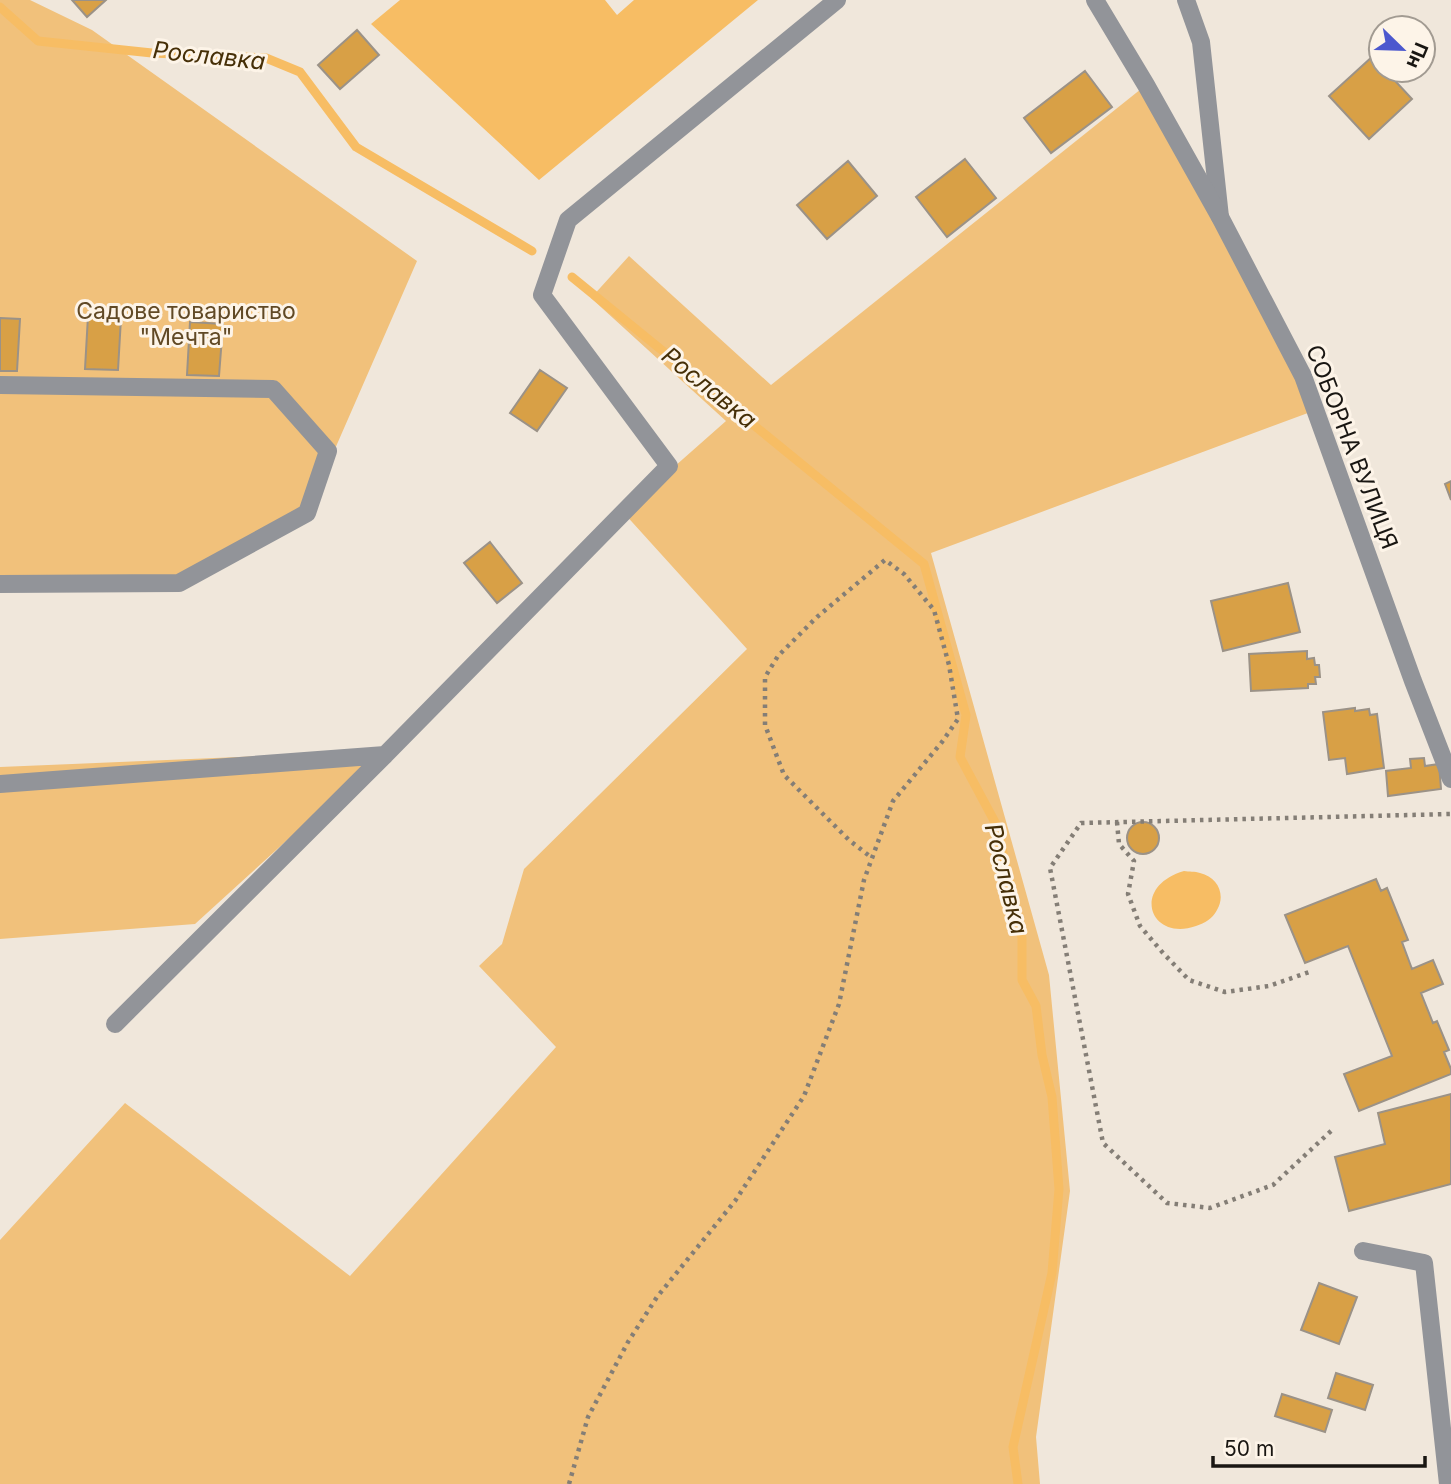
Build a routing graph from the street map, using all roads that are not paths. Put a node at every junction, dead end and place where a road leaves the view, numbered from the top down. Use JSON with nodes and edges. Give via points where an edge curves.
{"nodes":[{"id":1,"x":837,"y":0,"type":"edge"},
{"id":2,"x":1095,"y":0,"type":"edge"},
{"id":3,"x":1186,"y":0,"type":"edge"},
{"id":4,"x":1220,"y":217,"type":"junction"},
{"id":5,"x":0,"y":385,"type":"edge"},
{"id":6,"x":0,"y":584,"type":"edge"},
{"id":7,"x":385,"y":755,"type":"junction"},
{"id":8,"x":1451,"y":779,"type":"edge"},
{"id":9,"x":0,"y":784,"type":"edge"},
{"id":10,"x":115,"y":1024,"type":"dead end"},
{"id":11,"x":1363,"y":1251,"type":"dead end"},
{"id":12,"x":1443,"y":1376,"type":"edge"},
{"id":13,"x":1448,"y":1484,"type":"edge"}],
"edges":[{"from":1,"to":7,"type":"street","via":[[568,220],[542,295],[670,466]]},
{"from":2,"to":4,"type":"street","name":"СОБОРНА ВУЛИЦЯ"},
{"from":3,"to":4,"type":"street","via":[[1201,42]]},
{"from":4,"to":8,"type":"street","name":"СОБОРНА ВУЛИЦЯ","via":[[1303,376]]},
{"from":5,"to":6,"type":"street","via":[[274,389],[328,451],[307,513],[179,583]]},
{"from":7,"to":9,"type":"street"},
{"from":7,"to":10,"type":"street"},
{"from":11,"to":12,"type":"street","via":[[1424,1263]]},
{"from":12,"to":13,"type":"street"}]}
